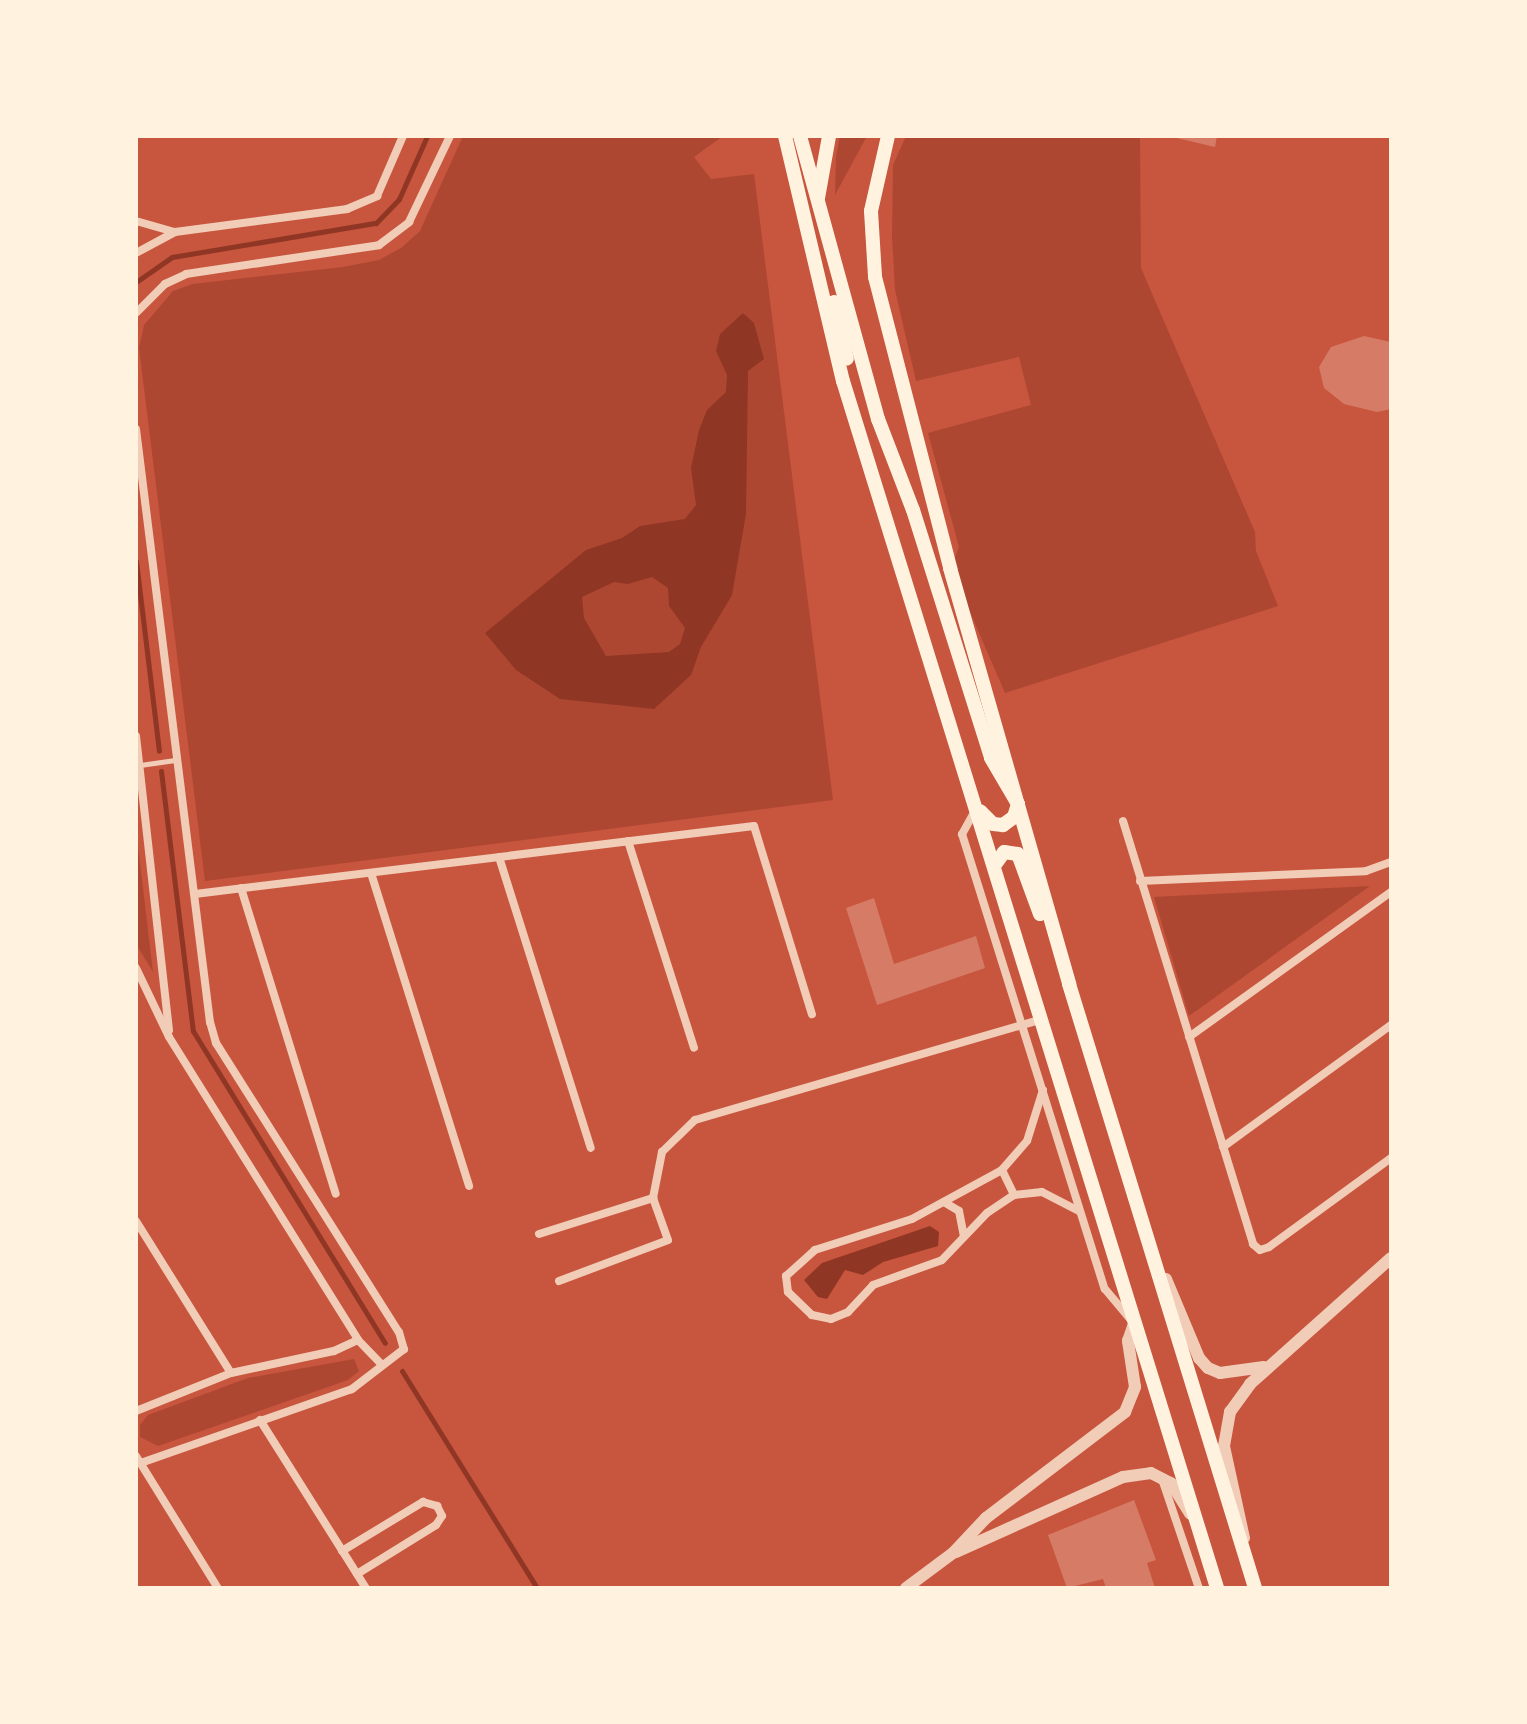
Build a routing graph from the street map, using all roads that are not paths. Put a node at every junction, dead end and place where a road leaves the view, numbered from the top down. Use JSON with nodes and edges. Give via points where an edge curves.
{"nodes":[{"id":1,"x":403,"y":136,"type":"edge"},
{"id":2,"x":450,"y":136,"type":"edge"},
{"id":3,"x":785,"y":136,"type":"edge"},
{"id":4,"x":802,"y":136,"type":"edge"},
{"id":5,"x":829,"y":136,"type":"edge"},
{"id":6,"x":888,"y":136,"type":"edge"},
{"id":7,"x":793,"y":173,"type":"junction"},
{"id":8,"x":136,"y":221,"type":"edge"},
{"id":9,"x":175,"y":232,"type":"junction"},
{"id":10,"x":136,"y":253,"type":"edge"},
{"id":11,"x":136,"y":313,"type":"edge"},
{"id":12,"x":136,"y":429,"type":"edge"},
{"id":13,"x":868,"y":455,"type":"junction"},
{"id":14,"x":136,"y":736,"type":"edge"},
{"id":15,"x":178,"y":760,"type":"junction"},
{"id":16,"x":140,"y":765,"type":"junction"},
{"id":17,"x":1018,"y":804,"type":"junction"},
{"id":18,"x":977,"y":808,"type":"junction"},
{"id":19,"x":1123,"y":821,"type":"dead end"},
{"id":20,"x":628,"y":841,"type":"junction"},
{"id":21,"x":499,"y":857,"type":"junction"},
{"id":22,"x":1391,"y":862,"type":"edge"},
{"id":23,"x":994,"y":866,"type":"junction"},
{"id":24,"x":371,"y":873,"type":"junction"},
{"id":25,"x":1140,"y":881,"type":"junction"},
{"id":26,"x":241,"y":888,"type":"junction"},
{"id":27,"x":1391,"y":892,"type":"edge"},
{"id":28,"x":195,"y":894,"type":"junction"},
{"id":29,"x":136,"y":968,"type":"edge"},
{"id":30,"x":1069,"y":984,"type":"junction"},
{"id":31,"x":812,"y":1014,"type":"dead end"},
{"id":32,"x":1043,"y":1018,"type":"junction"},
{"id":33,"x":1023,"y":1024,"type":"junction"},
{"id":34,"x":1391,"y":1025,"type":"edge"},
{"id":35,"x":169,"y":1037,"type":"junction"},
{"id":36,"x":1189,"y":1037,"type":"junction"},
{"id":37,"x":694,"y":1048,"type":"dead end"},
{"id":38,"x":1043,"y":1090,"type":"junction"},
{"id":39,"x":1223,"y":1147,"type":"junction"},
{"id":40,"x":591,"y":1148,"type":"dead end"},
{"id":41,"x":1391,"y":1158,"type":"edge"},
{"id":42,"x":1002,"y":1170,"type":"junction"},
{"id":43,"x":469,"y":1186,"type":"dead end"},
{"id":44,"x":336,"y":1194,"type":"dead end"},
{"id":45,"x":1014,"y":1195,"type":"junction"},
{"id":46,"x":653,"y":1198,"type":"junction"},
{"id":47,"x":944,"y":1202,"type":"junction"},
{"id":48,"x":1079,"y":1211,"type":"junction"},
{"id":49,"x":136,"y":1221,"type":"edge"},
{"id":50,"x":1143,"y":1221,"type":"junction"},
{"id":51,"x":539,"y":1234,"type":"dead end"},
{"id":52,"x":964,"y":1237,"type":"junction"},
{"id":53,"x":1391,"y":1258,"type":"edge"},
{"id":54,"x":1391,"y":1267,"type":"edge"},
{"id":55,"x":1375,"y":1275,"type":"junction"},
{"id":56,"x":559,"y":1281,"type":"dead end"},
{"id":57,"x":1134,"y":1324,"type":"junction"},
{"id":58,"x":358,"y":1340,"type":"junction"},
{"id":59,"x":380,"y":1363,"type":"junction"},
{"id":60,"x":1268,"y":1366,"type":"junction"},
{"id":61,"x":231,"y":1373,"type":"junction"},
{"id":62,"x":136,"y":1411,"type":"edge"},
{"id":63,"x":260,"y":1420,"type":"junction"},
{"id":64,"x":138,"y":1460,"type":"edge"},
{"id":65,"x":1162,"y":1479,"type":"junction"},
{"id":66,"x":1195,"y":1522,"type":"junction"},
{"id":67,"x":342,"y":1551,"type":"junction"},
{"id":68,"x":953,"y":1553,"type":"junction"},
{"id":69,"x":1246,"y":1557,"type":"junction"},
{"id":70,"x":357,"y":1574,"type":"junction"},
{"id":71,"x":218,"y":1588,"type":"edge"},
{"id":72,"x":366,"y":1588,"type":"edge"},
{"id":73,"x":906,"y":1588,"type":"edge"},
{"id":74,"x":1199,"y":1588,"type":"edge"},
{"id":75,"x":1217,"y":1588,"type":"edge"},
{"id":76,"x":1255,"y":1588,"type":"edge"}],
"edges":[{"from":1,"to":9,"type":"street","via":[[377,196],[347,209]]},
{"from":2,"to":11,"type":"street","via":[[409,222],[379,245],[186,274],[165,284]]},
{"from":3,"to":7,"type":"main road"},
{"from":4,"to":7,"type":"main road"},
{"from":4,"to":17,"type":"main road","via":[[874,406],[991,758]]},
{"from":5,"to":13,"type":"main road","via":[[818,195],[819,233]]},
{"from":6,"to":17,"type":"main road","via":[[871,211],[875,277],[943,544]]},
{"from":7,"to":13,"type":"main road","via":[[843,381]]},
{"from":8,"to":9,"type":"street"},
{"from":9,"to":10,"type":"street"},
{"from":12,"to":15,"type":"street"},
{"from":13,"to":18,"type":"main road"},
{"from":14,"to":16,"type":"street"},
{"from":15,"to":16,"type":"lane"},
{"from":15,"to":28,"type":"street"},
{"from":16,"to":35,"type":"street"},
{"from":17,"to":18,"type":"main road","via":[[1014,817],[1003,825],[993,824]]},
{"from":17,"to":30,"type":"main road"},
{"from":18,"to":23,"type":"main road"},
{"from":18,"to":33,"type":"street","via":[[962,834]]},
{"from":19,"to":25,"type":"street"},
{"from":20,"to":21,"type":"street"},
{"from":20,"to":31,"type":"street","via":[[754,826]]},
{"from":20,"to":37,"type":"street"},
{"from":21,"to":24,"type":"street"},
{"from":21,"to":40,"type":"street"},
{"from":22,"to":25,"type":"street","via":[[1366,871]]},
{"from":23,"to":30,"type":"main road","via":[[1004,852],[1023,859],[1050,948]]},
{"from":23,"to":32,"type":"main road"},
{"from":24,"to":26,"type":"street"},
{"from":24,"to":43,"type":"street"},
{"from":25,"to":36,"type":"street"},
{"from":26,"to":28,"type":"street"},
{"from":26,"to":44,"type":"street"},
{"from":27,"to":36,"type":"street"},
{"from":28,"to":59,"type":"street","via":[[216,1043],[399,1332],[404,1349]]},
{"from":29,"to":35,"type":"street"},
{"from":30,"to":50,"type":"main road"},
{"from":32,"to":33,"type":"street"},
{"from":32,"to":57,"type":"main road"},
{"from":33,"to":38,"type":"street"},
{"from":33,"to":46,"type":"street","via":[[695,1120],[662,1152]]},
{"from":34,"to":39,"type":"street"},
{"from":35,"to":58,"type":"street"},
{"from":36,"to":39,"type":"street"},
{"from":38,"to":42,"type":"street","via":[[1027,1141]]},
{"from":38,"to":48,"type":"street"},
{"from":39,"to":41,"type":"street","via":[[1253,1244],[1260,1250]]},
{"from":42,"to":45,"type":"street"},
{"from":42,"to":47,"type":"street"},
{"from":45,"to":48,"type":"street","via":[[1042,1192]]},
{"from":45,"to":52,"type":"street"},
{"from":46,"to":51,"type":"street"},
{"from":46,"to":56,"type":"street","via":[[668,1240]]},
{"from":47,"to":52,"type":"street","via":[[959,1211]]},
{"from":47,"to":52,"type":"street","via":[[912,1219],[815,1250],[786,1276],[788,1292],[812,1315],[831,1319],[848,1312],[873,1285],[942,1260]]},
{"from":48,"to":57,"type":"street","via":[[1105,1289]]},
{"from":49,"to":61,"type":"street"},
{"from":50,"to":60,"type":"street","via":[[1199,1358],[1220,1373]]},
{"from":50,"to":69,"type":"main road"},
{"from":53,"to":55,"type":"street"},
{"from":54,"to":55,"type":"street"},
{"from":55,"to":60,"type":"street"},
{"from":57,"to":66,"type":"main road"},
{"from":57,"to":68,"type":"street","via":[[1128,1341],[1135,1387],[1125,1412],[986,1518]]},
{"from":58,"to":59,"type":"street"},
{"from":58,"to":61,"type":"street","via":[[334,1351]]},
{"from":59,"to":63,"type":"street","via":[[352,1389]]},
{"from":60,"to":69,"type":"street","via":[[1236,1402],[1224,1433]]},
{"from":61,"to":62,"type":"street"},
{"from":63,"to":64,"type":"street"},
{"from":63,"to":67,"type":"street"},
{"from":64,"to":71,"type":"street"},
{"from":65,"to":66,"type":"street","via":[[1171,1483]]},
{"from":65,"to":68,"type":"street","via":[[1151,1473],[1123,1477]]},
{"from":65,"to":74,"type":"street"},
{"from":66,"to":75,"type":"main road"},
{"from":67,"to":70,"type":"street"},
{"from":67,"to":70,"type":"street","via":[[423,1502],[437,1506],[442,1516],[436,1525]]},
{"from":68,"to":73,"type":"street"},
{"from":69,"to":76,"type":"main road"},
{"from":70,"to":72,"type":"street"}]}
